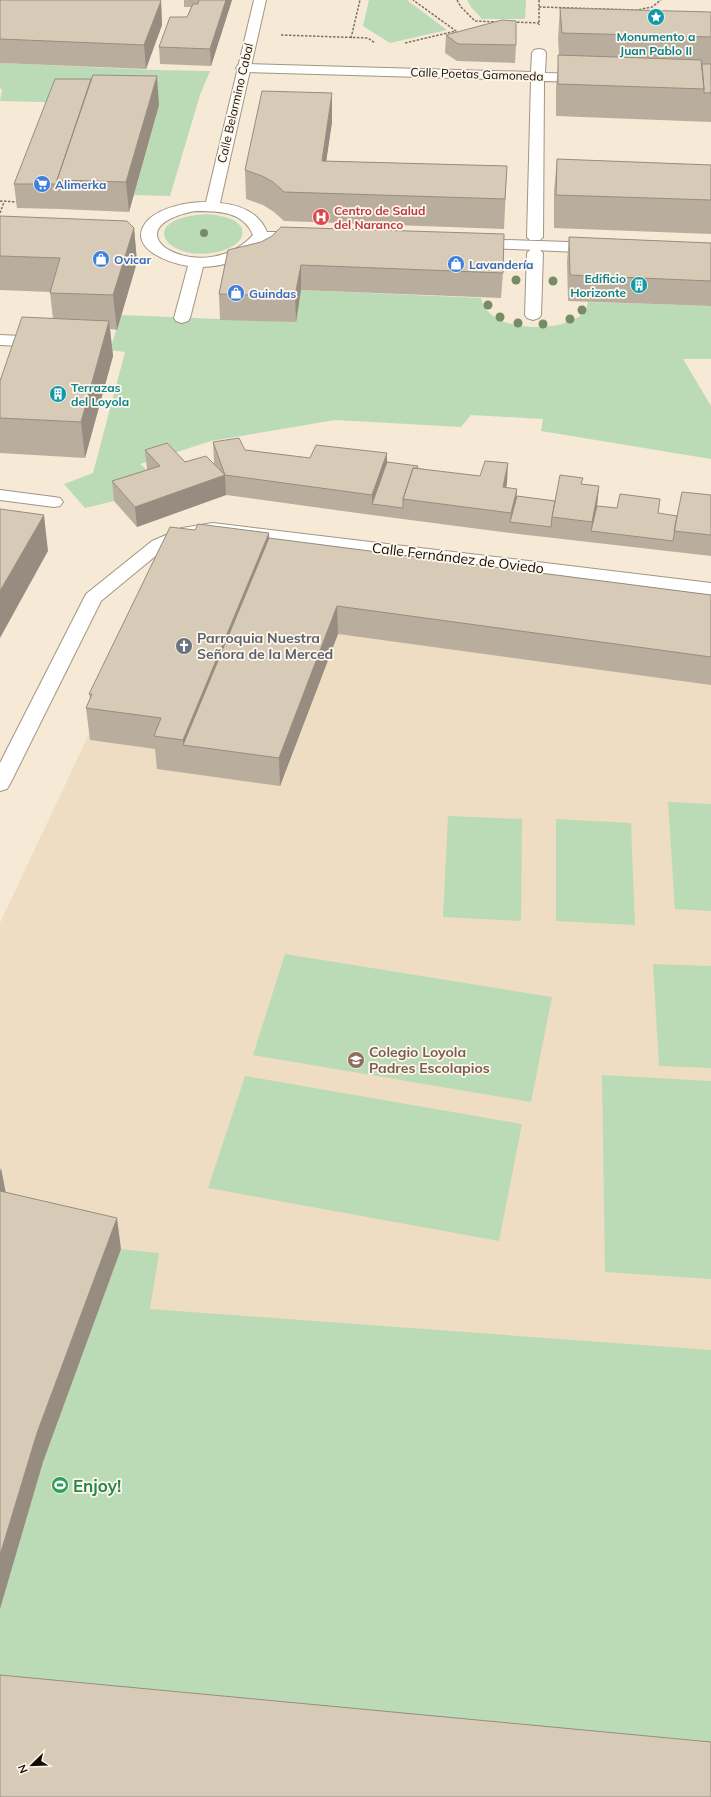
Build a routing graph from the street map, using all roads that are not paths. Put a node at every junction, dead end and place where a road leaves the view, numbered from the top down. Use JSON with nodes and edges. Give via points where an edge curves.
{"nodes":[{"id":1,"x":260,"y":0,"type":"edge"},
{"id":2,"x":539,"y":53,"type":"dead end"},
{"id":3,"x":243,"y":68,"type":"junction"},
{"id":4,"x":538,"y":76,"type":"junction"},
{"id":5,"x":601,"y":78,"type":"edge"},
{"id":6,"x":212,"y":207,"type":"junction"},
{"id":7,"x":261,"y":236,"type":"junction"},
{"id":8,"x":535,"y":237,"type":"dead end"},
{"id":9,"x":320,"y":238,"type":"edge"},
{"id":10,"x":463,"y":243,"type":"edge"},
{"id":11,"x":611,"y":249,"type":"edge"},
{"id":12,"x":535,"y":253,"type":"dead end"},
{"id":13,"x":196,"y":262,"type":"junction"},
{"id":14,"x":533,"y":315,"type":"dead end"},
{"id":15,"x":182,"y":318,"type":"dead end"},
{"id":16,"x":0,"y":340,"type":"edge"},
{"id":17,"x":62,"y":343,"type":"edge"},
{"id":18,"x":0,"y":495,"type":"edge"},
{"id":19,"x":54,"y":502,"type":"dead end"},
{"id":20,"x":711,"y":589,"type":"edge"},
{"id":21,"x":0,"y":784,"type":"edge"}],
"edges":[{"from":1,"to":3,"type":"street","name":"Calle Belarmino Cabal"},
{"from":2,"to":4,"type":"street"},
{"from":3,"to":4,"type":"street","name":"Calle Poetas Gamoneda"},
{"from":3,"to":6,"type":"street","name":"Calle Belarmino Cabal"},
{"from":4,"to":5,"type":"street","name":"Calle Poetas Gamoneda"},
{"from":4,"to":8,"type":"street"},
{"from":6,"to":7,"type":"street","via":[[228,208],[247,216],[259,227]]},
{"from":6,"to":13,"type":"street","via":[[178,210],[143,231],[155,248],[180,259]]},
{"from":7,"to":9,"type":"street"},
{"from":7,"to":13,"type":"street","via":[[255,244],[238,255],[215,261]]},
{"from":10,"to":11,"type":"street"},
{"from":12,"to":14,"type":"street"},
{"from":13,"to":15,"type":"street"},
{"from":16,"to":17,"type":"street"},
{"from":18,"to":19,"type":"street"},
{"from":20,"to":21,"type":"street","name":"Calle Fernández de Oviedo","via":[[205,527],[183,533],[158,545],[93,598]]}]}
